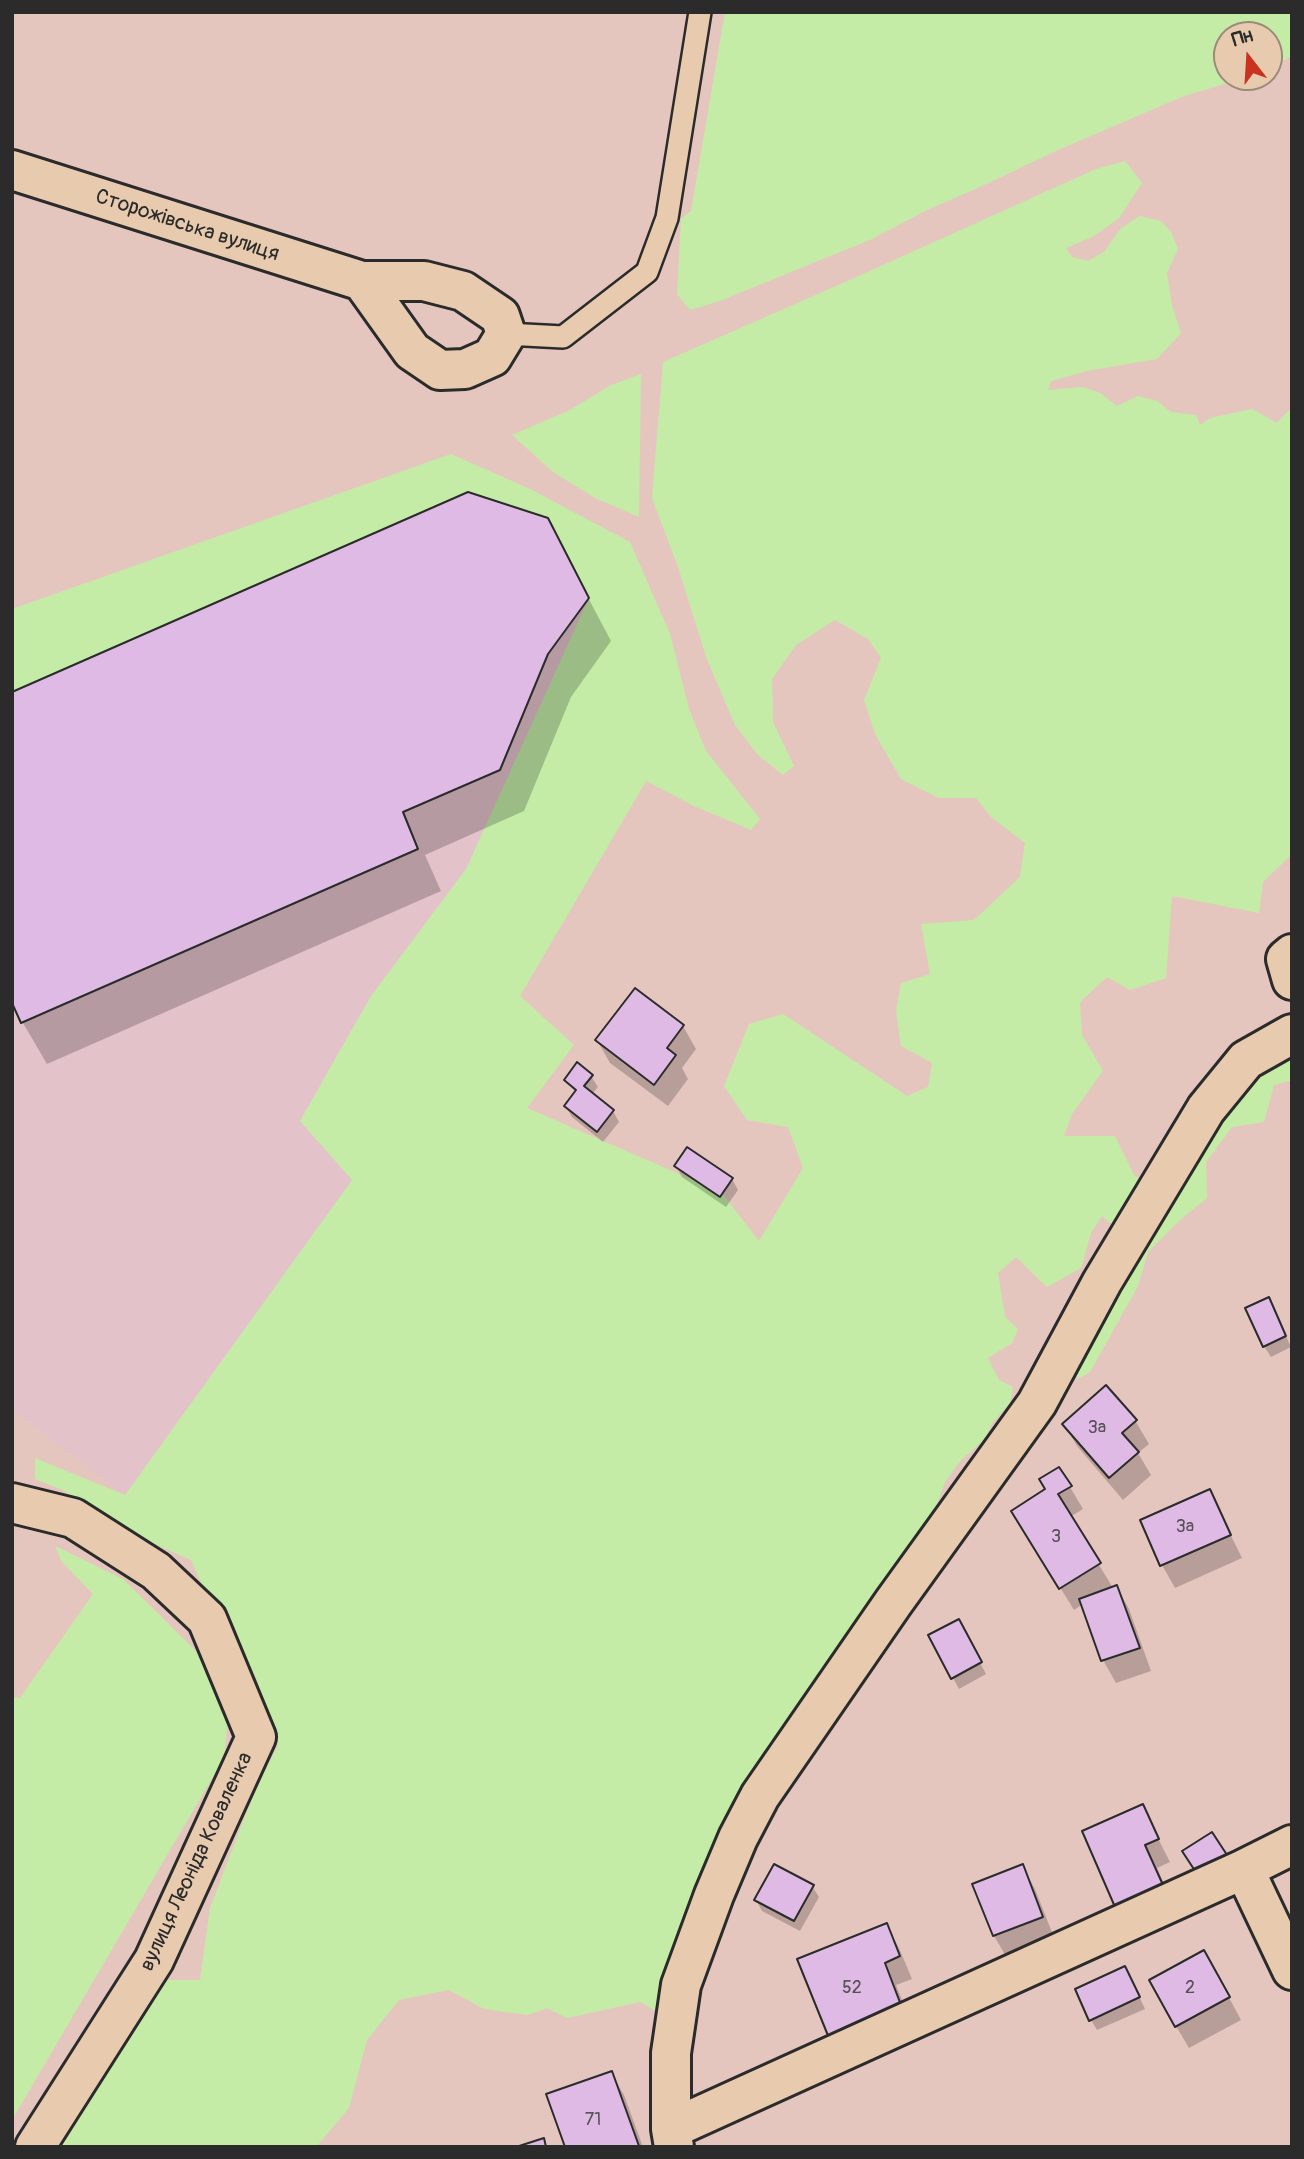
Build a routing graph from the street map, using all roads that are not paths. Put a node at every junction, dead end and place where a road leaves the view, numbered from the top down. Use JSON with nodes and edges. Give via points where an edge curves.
{"nodes":[{"id":1,"x":700,"y":12,"type":"edge"},
{"id":2,"x":12,"y":170,"type":"edge"},
{"id":3,"x":362,"y":281,"type":"junction"},
{"id":4,"x":506,"y":334,"type":"junction"},
{"id":5,"x":1292,"y":1034,"type":"edge"},
{"id":6,"x":12,"y":1503,"type":"edge"},
{"id":7,"x":1292,"y":1845,"type":"edge"},
{"id":8,"x":1244,"y":1869,"type":"junction"},
{"id":9,"x":1292,"y":1970,"type":"edge"},
{"id":10,"x":672,"y":2138,"type":"edge"},
{"id":11,"x":36,"y":2147,"type":"edge"}],
"edges":[{"from":1,"to":4,"type":"lane","via":[[667,218],[647,271],[563,337]]},
{"from":2,"to":3,"type":"street","name":"Сторожівська вулиця"},
{"from":3,"to":4,"type":"street","name":"Сторожівська вулиця","via":[[424,281],[463,291],[500,316]]},
{"from":3,"to":4,"type":"street","via":[[412,351],[440,370],[465,369],[492,357]]},
{"from":5,"to":10,"type":"street","via":[[1246,1060],[1206,1109],[1102,1282],[1037,1403],[760,1796],[714,1895],[681,1985],[671,2053]]},
{"from":6,"to":11,"type":"street","name":"вулиця Леоніда Коваленка","via":[[73,1518],[156,1571],[207,1619],[256,1737],[154,1960]]},
{"from":7,"to":8,"type":"street"},
{"from":8,"to":9,"type":"street"},
{"from":8,"to":10,"type":"street"}]}
